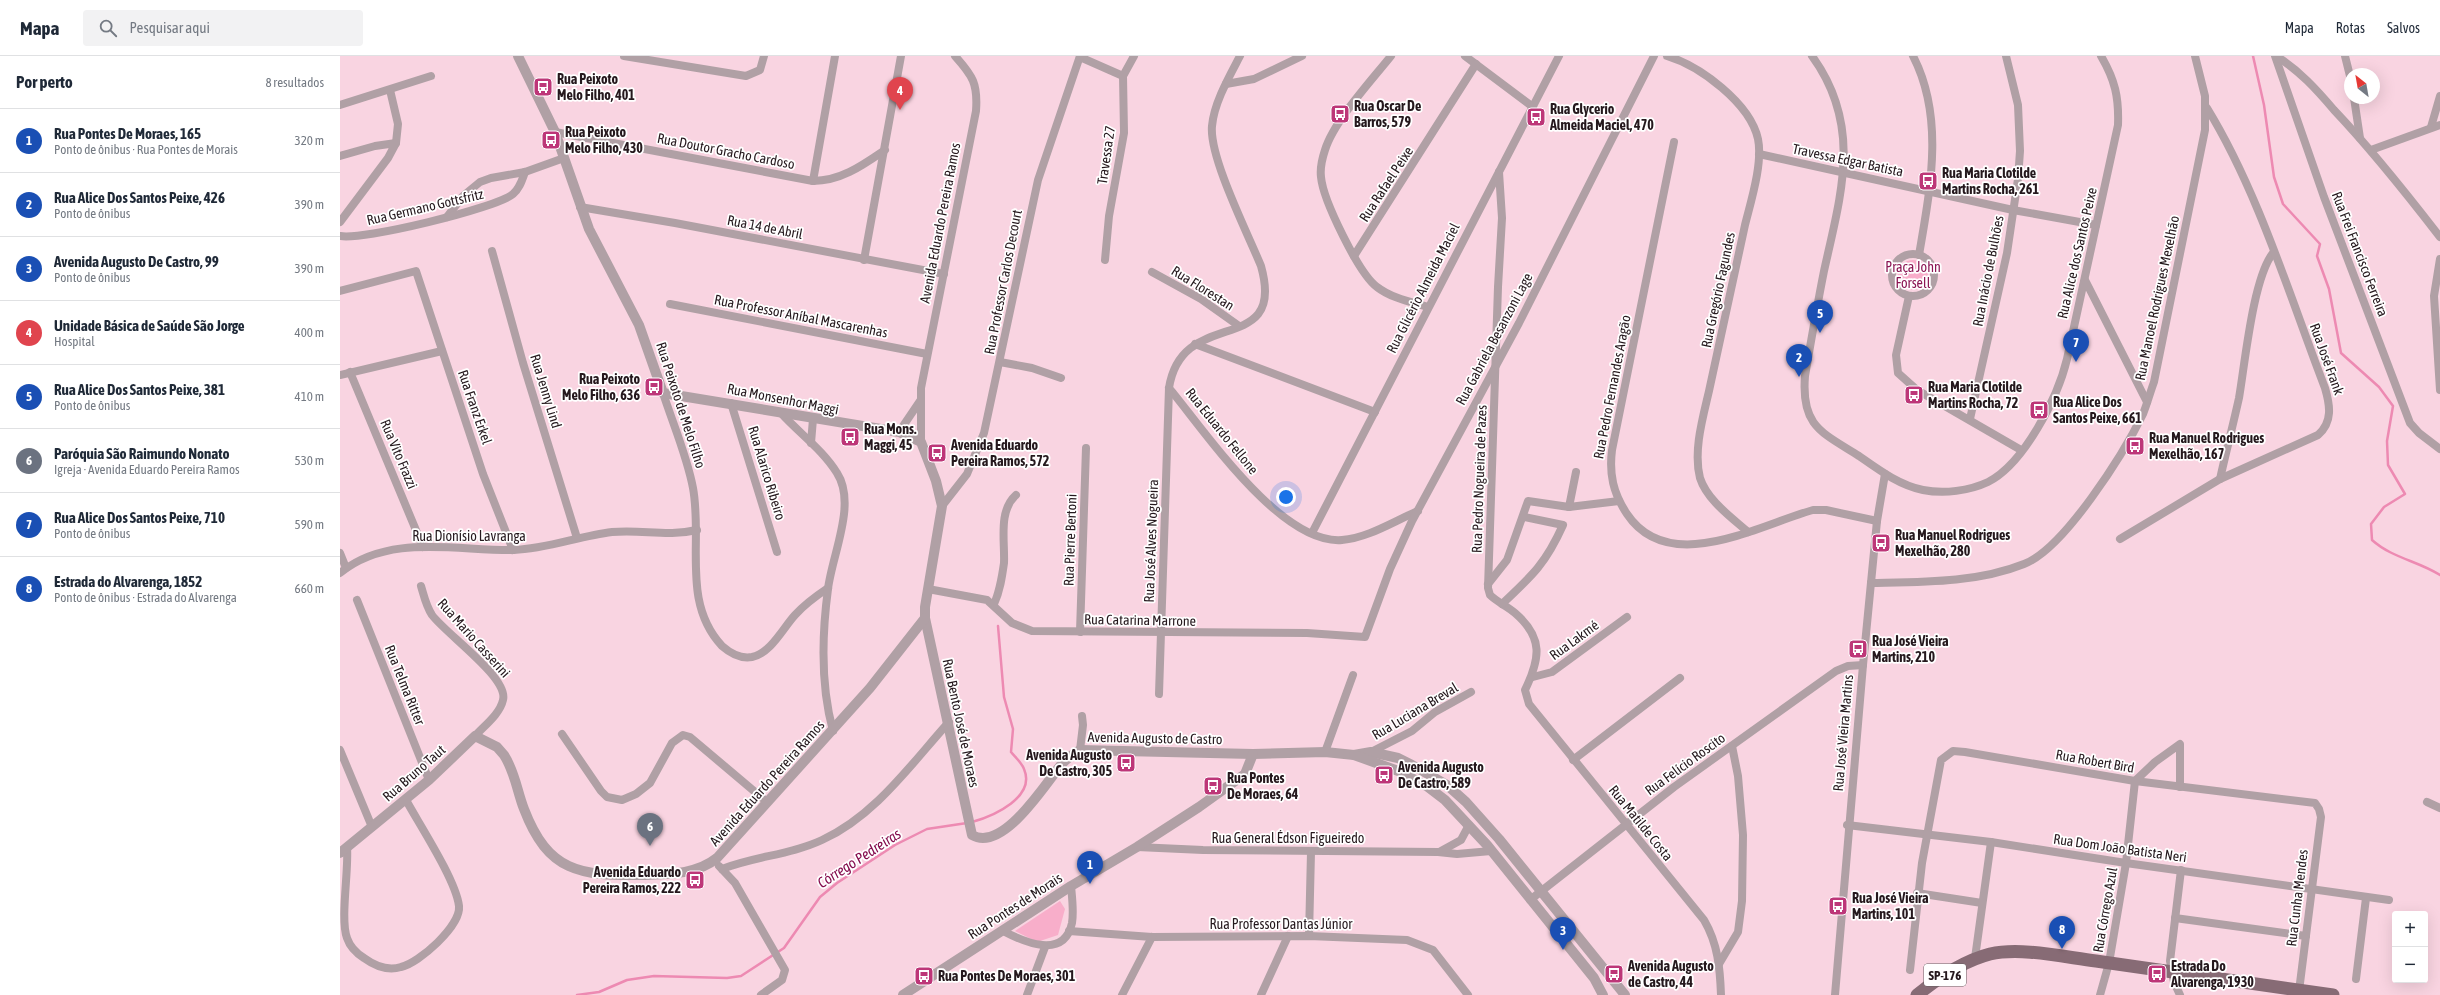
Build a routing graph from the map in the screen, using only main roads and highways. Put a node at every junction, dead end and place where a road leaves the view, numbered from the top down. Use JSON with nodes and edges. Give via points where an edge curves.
{"nodes":[{"id":1,"x":1917,"y":995,"type":"edge"},
{"id":2,"x":2331,"y":995,"type":"edge"}],
"edges":[{"from":1,"to":2,"type":"main road","number":"SP-176","via":[[1932,983],[1975,958],[2018,952],[2170,970]]}]}
